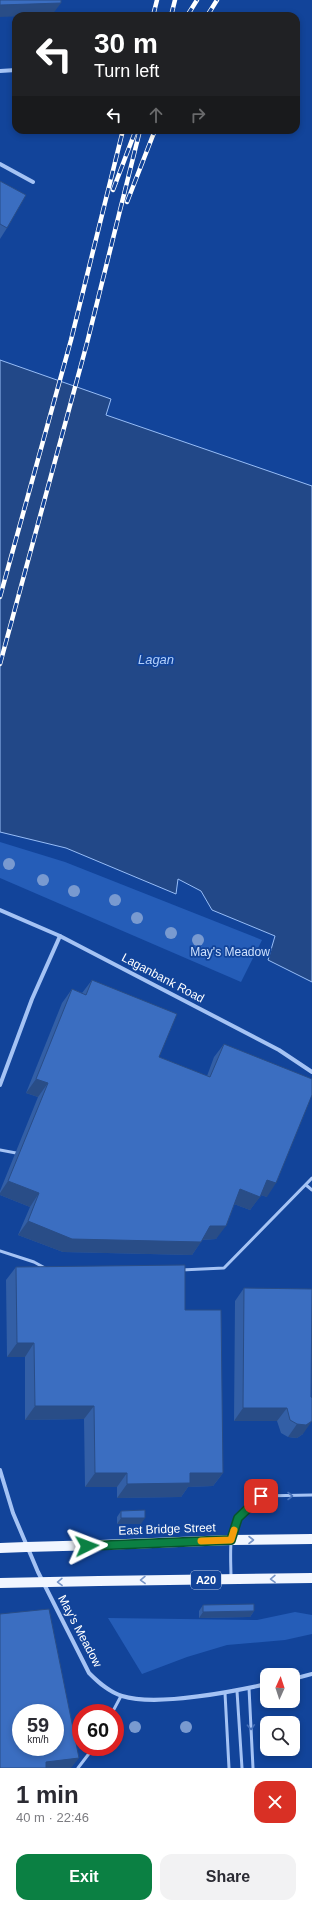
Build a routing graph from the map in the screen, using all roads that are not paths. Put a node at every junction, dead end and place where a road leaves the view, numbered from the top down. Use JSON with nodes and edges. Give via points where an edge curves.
{"nodes":[{"id":1,"x":12,"y":70,"type":"edge"},
{"id":2,"x":0,"y":71,"type":"edge"},
{"id":3,"x":0,"y":164,"type":"edge"},
{"id":4,"x":33,"y":182,"type":"dead end"},
{"id":5,"x":0,"y":910,"type":"edge"},
{"id":6,"x":60,"y":936,"type":"junction"},
{"id":7,"x":312,"y":1072,"type":"edge"},
{"id":8,"x":0,"y":1085,"type":"edge"},
{"id":9,"x":0,"y":1150,"type":"edge"},
{"id":10,"x":16,"y":1153,"type":"dead end"},
{"id":11,"x":312,"y":1178,"type":"edge"},
{"id":12,"x":306,"y":1186,"type":"junction"},
{"id":13,"x":312,"y":1190,"type":"edge"},
{"id":14,"x":0,"y":1251,"type":"edge"},
{"id":15,"x":176,"y":1270,"type":"edge"},
{"id":16,"x":51,"y":1271,"type":"edge"},
{"id":17,"x":0,"y":1470,"type":"edge"},
{"id":18,"x":312,"y":1495,"type":"edge"},
{"id":19,"x":312,"y":1539,"type":"edge"},
{"id":20,"x":231,"y":1540,"type":"junction"},
{"id":21,"x":0,"y":1548,"type":"edge"},
{"id":22,"x":312,"y":1578,"type":"edge"},
{"id":23,"x":231,"y":1579,"type":"junction"},
{"id":24,"x":0,"y":1583,"type":"edge"},
{"id":25,"x":312,"y":1674,"type":"edge"},
{"id":26,"x":300,"y":1677,"type":"edge"},
{"id":27,"x":260,"y":1686,"type":"edge"},
{"id":28,"x":249,"y":1688,"type":"junction"},
{"id":29,"x":237,"y":1691,"type":"junction"},
{"id":30,"x":225,"y":1693,"type":"junction"},
{"id":31,"x":121,"y":1696,"type":"junction"},
{"id":32,"x":117,"y":1704,"type":"edge"},
{"id":33,"x":87,"y":1756,"type":"edge"},
{"id":34,"x":78,"y":1768,"type":"edge"},
{"id":35,"x":229,"y":1768,"type":"edge"},
{"id":36,"x":242,"y":1768,"type":"edge"},
{"id":37,"x":253,"y":1768,"type":"edge"}],
"edges":[{"from":1,"to":2,"type":"street"},
{"from":3,"to":4,"type":"street"},
{"from":5,"to":6,"type":"street","name":"Laganbank Road"},
{"from":6,"to":7,"type":"street","name":"Laganbank Road","via":[[279,1050]]},
{"from":6,"to":8,"type":"street","via":[[30,1005]]},
{"from":9,"to":10,"type":"lane"},
{"from":11,"to":12,"type":"lane"},
{"from":12,"to":13,"type":"lane"},
{"from":12,"to":15,"type":"lane","via":[[224,1268]]},
{"from":14,"to":16,"type":"lane","via":[[34,1262]]},
{"from":17,"to":31,"type":"street","name":"May's Meadow","via":[[13,1513],[38,1572],[90,1673],[102,1686]]},
{"from":20,"to":18,"type":"lane","one_way":true,"via":[[238,1518],[261,1496]]},
{"from":20,"to":19,"type":"main road","name":"East Bridge Street","one_way":true},
{"from":20,"to":21,"type":"main road","name":"East Bridge Street","bridge":true},
{"from":20,"to":23,"type":"lane"},
{"from":22,"to":23,"type":"main road","number":"A20","one_way":true},
{"from":23,"to":24,"type":"main road","number":"A20","one_way":true,"bridge":true},
{"from":25,"to":26,"type":"street"},
{"from":27,"to":28,"type":"street","name":"May's Meadow"},
{"from":28,"to":29,"type":"street","name":"May's Meadow"},
{"from":28,"to":37,"type":"lane","one_way":true},
{"from":29,"to":30,"type":"street","name":"May's Meadow"},
{"from":29,"to":36,"type":"lane"},
{"from":30,"to":31,"type":"street","name":"May's Meadow","via":[[180,1698],[141,1699]]},
{"from":30,"to":35,"type":"lane"},
{"from":31,"to":32,"type":"lane"},
{"from":33,"to":34,"type":"lane"}]}
